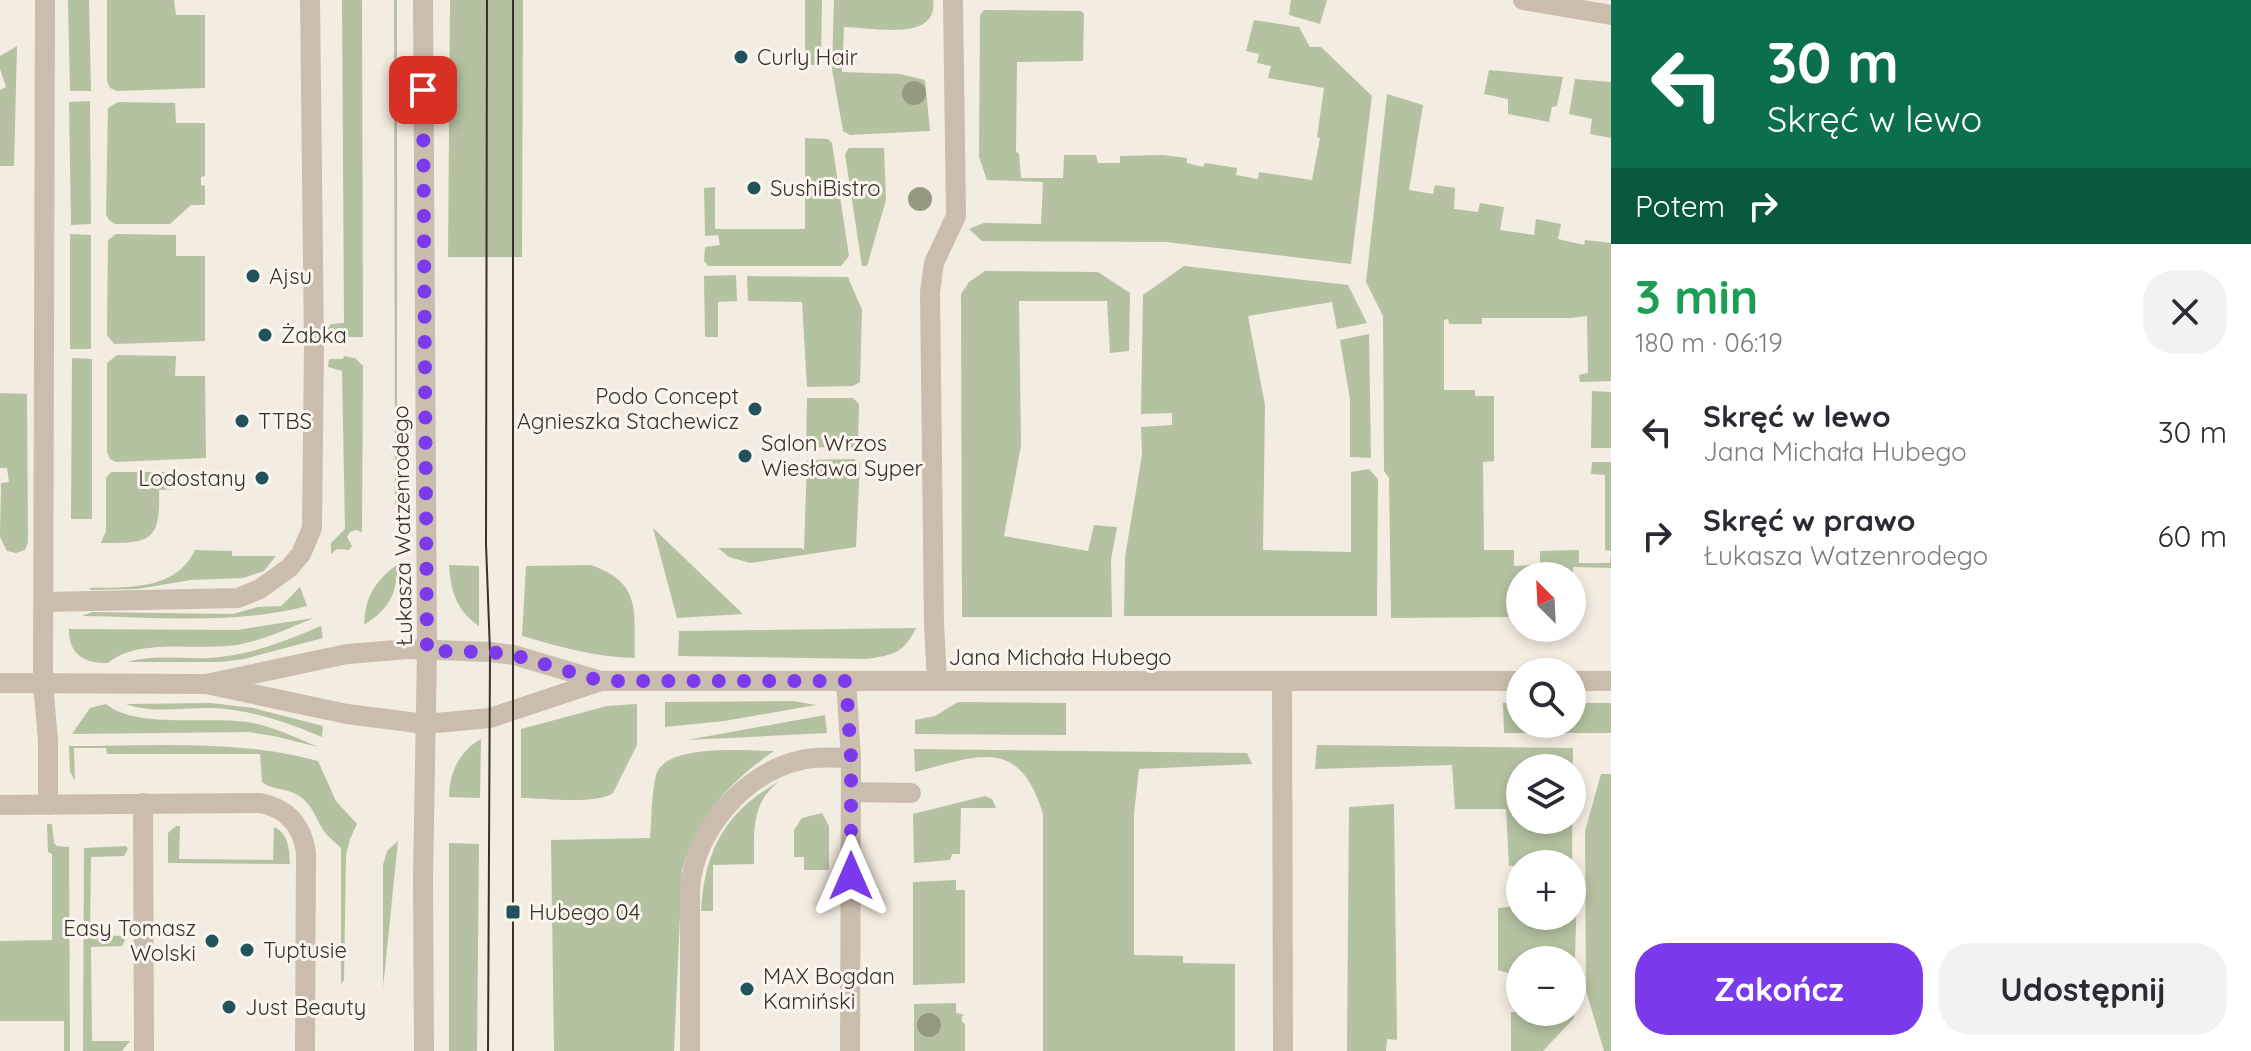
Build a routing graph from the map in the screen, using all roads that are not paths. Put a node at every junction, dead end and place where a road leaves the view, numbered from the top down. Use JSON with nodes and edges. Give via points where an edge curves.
{"nodes":[{"id":1,"x":45,"y":0,"type":"edge"},
{"id":2,"x":310,"y":0,"type":"edge"},
{"id":3,"x":423,"y":0,"type":"edge"},
{"id":4,"x":953,"y":0,"type":"edge"},
{"id":5,"x":1523,"y":0,"type":"edge"},
{"id":6,"x":1611,"y":15,"type":"edge"},
{"id":7,"x":45,"y":602,"type":"junction"},
{"id":8,"x":427,"y":651,"type":"junction"},
{"id":9,"x":601,"y":681,"type":"junction"},
{"id":10,"x":846,"y":681,"type":"junction"},
{"id":11,"x":937,"y":681,"type":"junction"},
{"id":12,"x":1282,"y":681,"type":"junction"},
{"id":13,"x":1506,"y":681,"type":"edge"},
{"id":14,"x":1586,"y":681,"type":"edge"},
{"id":15,"x":1611,"y":681,"type":"edge"},
{"id":16,"x":0,"y":683,"type":"edge"},
{"id":17,"x":43,"y":683,"type":"junction"},
{"id":18,"x":206,"y":684,"type":"junction"},
{"id":19,"x":425,"y":724,"type":"junction"},
{"id":20,"x":851,"y":758,"type":"junction"},
{"id":21,"x":851,"y":792,"type":"junction"},
{"id":22,"x":911,"y":793,"type":"dead end"},
{"id":23,"x":143,"y":803,"type":"junction"},
{"id":24,"x":0,"y":805,"type":"edge"},
{"id":25,"x":48,"y":805,"type":"junction"},
{"id":26,"x":144,"y":1051,"type":"edge"},
{"id":27,"x":305,"y":1051,"type":"edge"},
{"id":28,"x":424,"y":1051,"type":"edge"},
{"id":29,"x":690,"y":1051,"type":"edge"},
{"id":30,"x":850,"y":1051,"type":"edge"},
{"id":31,"x":1283,"y":1051,"type":"edge"}],
"edges":[{"from":1,"to":7,"type":"street"},
{"from":2,"to":7,"type":"street","via":[[314,347],[312,528],[307,541],[277,578],[238,598]]},
{"from":3,"to":8,"type":"street","name":"Łukasza Watzenrodego"},
{"from":4,"to":11,"type":"street","via":[[956,216],[934,263],[930,292]]},
{"from":5,"to":6,"type":"street"},
{"from":7,"to":17,"type":"street"},
{"from":8,"to":9,"type":"street","name":"Jana Michała Hubego","via":[[514,655]]},
{"from":8,"to":18,"type":"street","name":"Jana Michała Hubego","via":[[347,654]]},
{"from":8,"to":19,"type":"street","name":"Łukasza Watzenrodego"},
{"from":9,"to":10,"type":"street","name":"Jana Michała Hubego"},
{"from":9,"to":19,"type":"street","name":"Jana Michała Hubego","via":[[490,718]]},
{"from":10,"to":11,"type":"street","name":"Jana Michała Hubego"},
{"from":10,"to":20,"type":"street"},
{"from":11,"to":12,"type":"street","name":"Jana Michała Hubego"},
{"from":12,"to":13,"type":"street","name":"Jana Michała Hubego"},
{"from":12,"to":31,"type":"street"},
{"from":14,"to":15,"type":"street"},
{"from":16,"to":17,"type":"street","name":"Jana Michała Hubego"},
{"from":17,"to":18,"type":"street","name":"Jana Michała Hubego"},
{"from":17,"to":25,"type":"street"},
{"from":18,"to":19,"type":"street","name":"Jana Michała Hubego","via":[[347,714]]},
{"from":19,"to":28,"type":"street","name":"Łukasza Watzenrodego"},
{"from":20,"to":21,"type":"street"},
{"from":20,"to":29,"type":"street","via":[[803,759],[774,769],[747,787],[707,833],[692,869]]},
{"from":21,"to":22,"type":"street"},
{"from":21,"to":30,"type":"street"},
{"from":23,"to":25,"type":"street"},
{"from":23,"to":26,"type":"street"},
{"from":23,"to":27,"type":"street","via":[[260,803],[275,806],[296,822],[306,852]]},
{"from":24,"to":25,"type":"street"}]}
